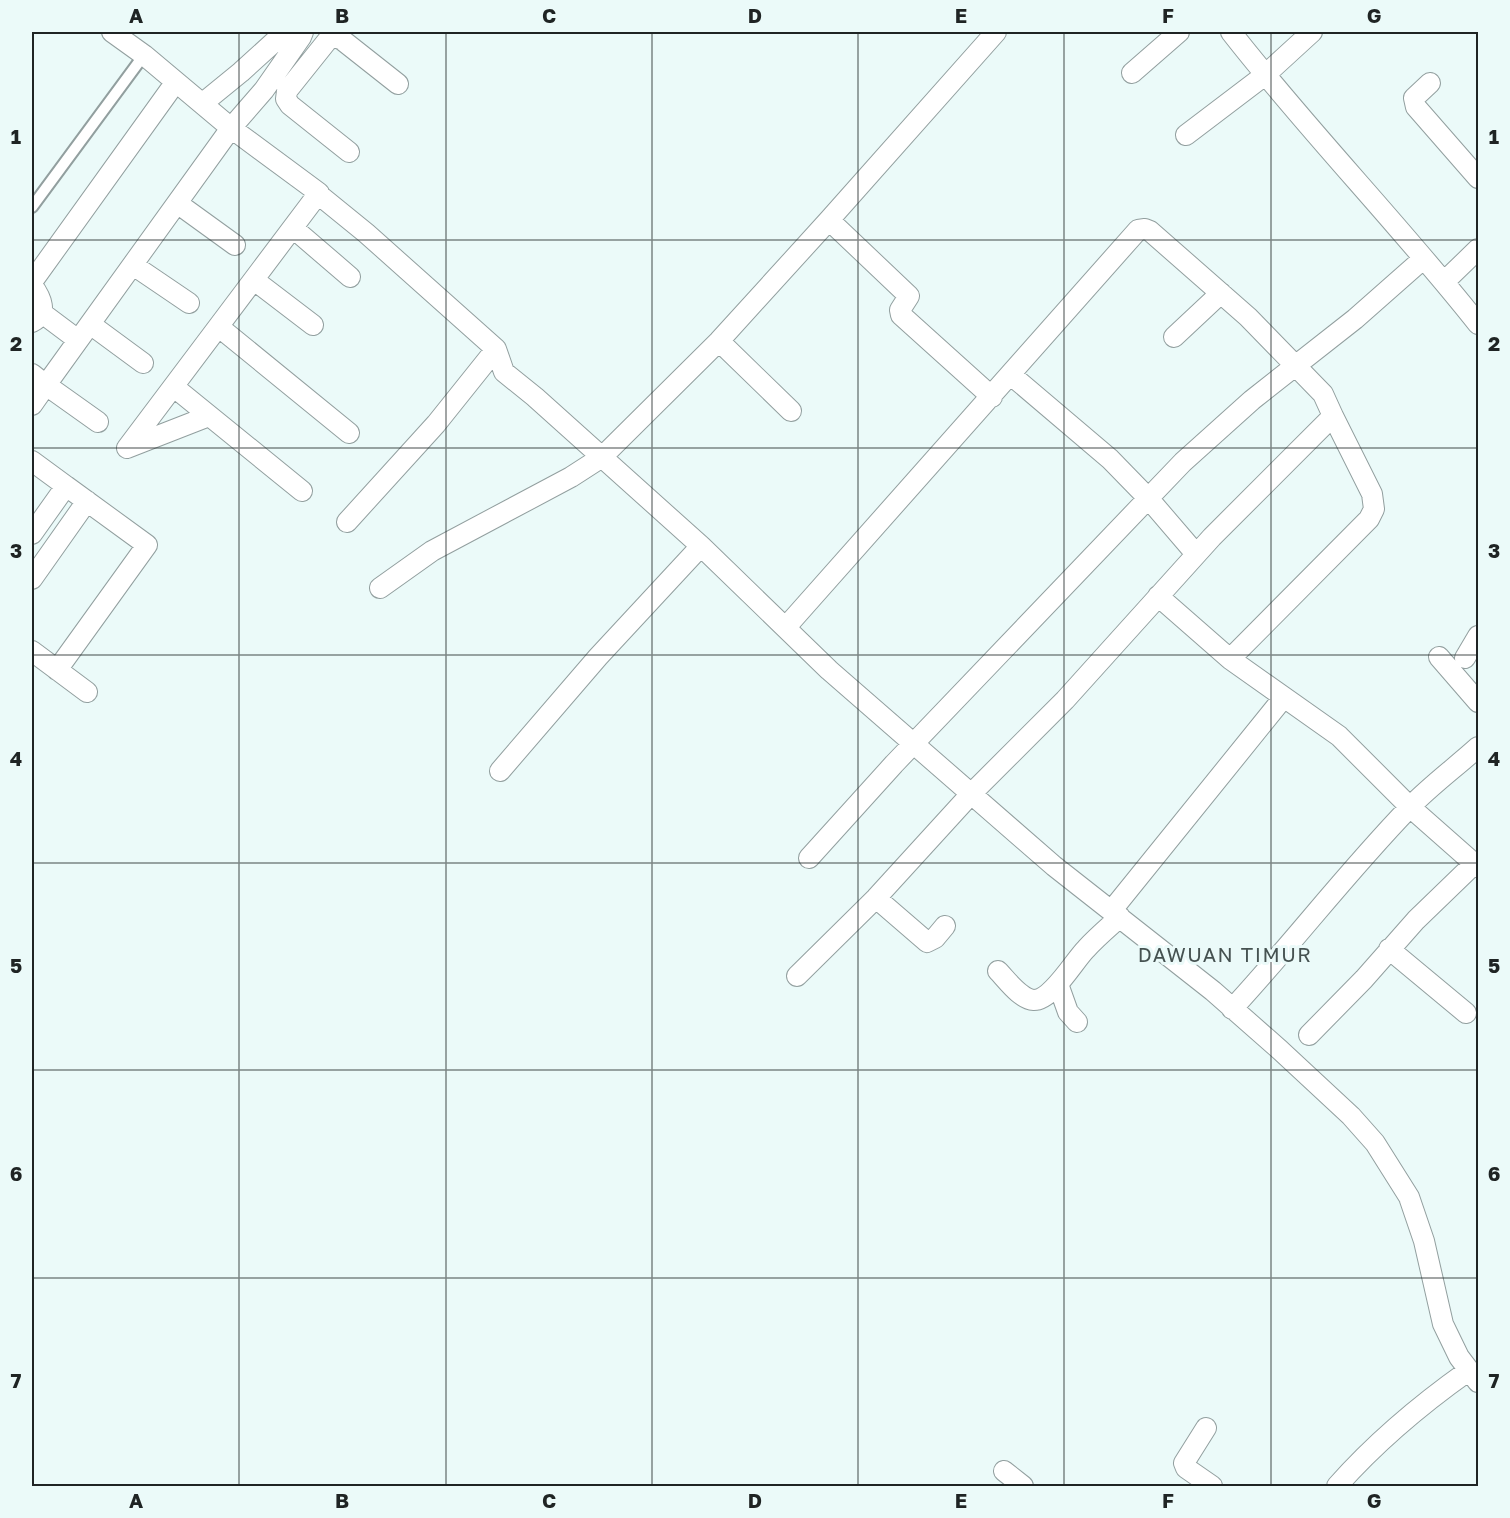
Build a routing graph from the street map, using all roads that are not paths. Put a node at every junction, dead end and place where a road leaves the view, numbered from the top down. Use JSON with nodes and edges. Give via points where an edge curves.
{"nodes":[{"id":1,"x":112,"y":32,"type":"edge"},
{"id":2,"x":996,"y":32,"type":"edge"},
{"id":3,"x":1179,"y":32,"type":"edge"},
{"id":4,"x":1231,"y":32,"type":"edge"},
{"id":5,"x":1312,"y":32,"type":"edge"},
{"id":6,"x":288,"y":34,"type":"edge"},
{"id":7,"x":319,"y":51,"type":"junction"},
{"id":8,"x":144,"y":55,"type":"junction"},
{"id":9,"x":241,"y":72,"type":"junction"},
{"id":10,"x":1132,"y":73,"type":"dead end"},
{"id":11,"x":1265,"y":75,"type":"junction"},
{"id":12,"x":175,"y":83,"type":"junction"},
{"id":13,"x":1430,"y":83,"type":"dead end"},
{"id":14,"x":398,"y":84,"type":"dead end"},
{"id":15,"x":264,"y":90,"type":"junction"},
{"id":16,"x":203,"y":103,"type":"junction"},
{"id":17,"x":231,"y":128,"type":"junction"},
{"id":18,"x":1186,"y":135,"type":"dead end"},
{"id":19,"x":349,"y":152,"type":"dead end"},
{"id":20,"x":1479,"y":178,"type":"edge"},
{"id":21,"x":318,"y":194,"type":"junction"},
{"id":22,"x":177,"y":203,"type":"junction"},
{"id":23,"x":32,"y":207,"type":"edge"},
{"id":24,"x":829,"y":220,"type":"junction"},
{"id":25,"x":293,"y":228,"type":"junction"},
{"id":26,"x":235,"y":245,"type":"dead end"},
{"id":27,"x":1479,"y":249,"type":"edge"},
{"id":28,"x":1423,"y":259,"type":"junction"},
{"id":29,"x":133,"y":264,"type":"junction"},
{"id":30,"x":350,"y":277,"type":"dead end"},
{"id":31,"x":254,"y":280,"type":"junction"},
{"id":32,"x":1445,"y":282,"type":"junction"},
{"id":33,"x":32,"y":284,"type":"edge"},
{"id":34,"x":1221,"y":293,"type":"junction"},
{"id":35,"x":189,"y":303,"type":"dead end"},
{"id":36,"x":37,"y":318,"type":"edge"},
{"id":37,"x":1479,"y":324,"type":"edge"},
{"id":38,"x":313,"y":325,"type":"dead end"},
{"id":39,"x":219,"y":327,"type":"junction"},
{"id":40,"x":84,"y":332,"type":"junction"},
{"id":41,"x":1174,"y":337,"type":"dead end"},
{"id":42,"x":719,"y":341,"type":"junction"},
{"id":43,"x":496,"y":349,"type":"junction"},
{"id":44,"x":142,"y":363,"type":"dead end"},
{"id":45,"x":1294,"y":365,"type":"junction"},
{"id":46,"x":1011,"y":375,"type":"junction"},
{"id":47,"x":39,"y":379,"type":"edge"},
{"id":48,"x":174,"y":387,"type":"junction"},
{"id":49,"x":992,"y":397,"type":"junction"},
{"id":50,"x":32,"y":405,"type":"edge"},
{"id":51,"x":791,"y":411,"type":"dead end"},
{"id":52,"x":209,"y":416,"type":"junction"},
{"id":53,"x":1333,"y":416,"type":"junction"},
{"id":54,"x":98,"y":422,"type":"dead end"},
{"id":55,"x":349,"y":433,"type":"dead end"},
{"id":56,"x":602,"y":458,"type":"junction"},
{"id":57,"x":32,"y":461,"type":"edge"},
{"id":58,"x":66,"y":486,"type":"junction"},
{"id":59,"x":302,"y":491,"type":"dead end"},
{"id":60,"x":1148,"y":498,"type":"junction"},
{"id":61,"x":87,"y":501,"type":"junction"},
{"id":62,"x":347,"y":522,"type":"dead end"},
{"id":63,"x":32,"y":534,"type":"edge"},
{"id":64,"x":700,"y":546,"type":"junction"},
{"id":65,"x":1196,"y":555,"type":"junction"},
{"id":66,"x":32,"y":579,"type":"edge"},
{"id":67,"x":380,"y":588,"type":"dead end"},
{"id":68,"x":1158,"y":597,"type":"junction"},
{"id":69,"x":786,"y":627,"type":"junction"},
{"id":70,"x":1479,"y":636,"type":"edge"},
{"id":71,"x":32,"y":651,"type":"edge"},
{"id":72,"x":1439,"y":657,"type":"dead end"},
{"id":73,"x":1465,"y":658,"type":"dead end"},
{"id":74,"x":1230,"y":659,"type":"junction"},
{"id":75,"x":57,"y":670,"type":"junction"},
{"id":76,"x":87,"y":692,"type":"dead end"},
{"id":77,"x":1284,"y":696,"type":"junction"},
{"id":78,"x":1479,"y":702,"type":"edge"},
{"id":79,"x":912,"y":744,"type":"junction"},
{"id":80,"x":1479,"y":747,"type":"edge"},
{"id":81,"x":500,"y":771,"type":"dead end"},
{"id":82,"x":970,"y":795,"type":"junction"},
{"id":83,"x":1410,"y":807,"type":"junction"},
{"id":84,"x":809,"y":858,"type":"dead end"},
{"id":85,"x":1477,"y":865,"type":"edge"},
{"id":86,"x":876,"y":898,"type":"junction"},
{"id":87,"x":1116,"y":914,"type":"junction"},
{"id":88,"x":945,"y":926,"type":"dead end"},
{"id":89,"x":1389,"y":950,"type":"junction"},
{"id":90,"x":998,"y":971,"type":"dead end"},
{"id":91,"x":797,"y":976,"type":"dead end"},
{"id":92,"x":1058,"y":984,"type":"junction"},
{"id":93,"x":1232,"y":1009,"type":"junction"},
{"id":94,"x":1466,"y":1013,"type":"dead end"},
{"id":95,"x":1077,"y":1022,"type":"dead end"},
{"id":96,"x":1309,"y":1035,"type":"dead end"},
{"id":97,"x":1473,"y":1377,"type":"edge"},
{"id":98,"x":1206,"y":1428,"type":"dead end"},
{"id":99,"x":1004,"y":1471,"type":"dead end"},
{"id":100,"x":1023,"y":1486,"type":"edge"},
{"id":101,"x":1212,"y":1486,"type":"edge"},
{"id":102,"x":1337,"y":1486,"type":"edge"}],
"edges":[{"from":1,"to":8,"type":"street"},
{"from":2,"to":24,"type":"street"},
{"from":3,"to":10,"type":"street"},
{"from":4,"to":11,"type":"street"},
{"from":5,"to":11,"type":"street"},
{"from":6,"to":7,"type":"street"},
{"from":6,"to":9,"type":"street"},
{"from":6,"to":15,"type":"street"},
{"from":7,"to":14,"type":"street","via":[[327,40],[341,39]]},
{"from":7,"to":19,"type":"street","via":[[287,91],[286,99]]},
{"from":8,"to":12,"type":"street"},
{"from":8,"to":23,"type":"lane"},
{"from":9,"to":15,"type":"street"},
{"from":9,"to":16,"type":"street"},
{"from":11,"to":18,"type":"street"},
{"from":11,"to":28,"type":"street"},
{"from":12,"to":16,"type":"street"},
{"from":12,"to":33,"type":"street"},
{"from":13,"to":20,"type":"street","via":[[1414,98],[1416,107]]},
{"from":15,"to":17,"type":"street"},
{"from":16,"to":17,"type":"street"},
{"from":17,"to":21,"type":"street"},
{"from":17,"to":22,"type":"street"},
{"from":21,"to":25,"type":"street"},
{"from":21,"to":43,"type":"street"},
{"from":22,"to":26,"type":"street"},
{"from":22,"to":29,"type":"street"},
{"from":24,"to":42,"type":"street"},
{"from":24,"to":49,"type":"street","via":[[909,296],[901,315]]},
{"from":25,"to":30,"type":"street"},
{"from":25,"to":31,"type":"street"},
{"from":27,"to":32,"type":"street"},
{"from":28,"to":32,"type":"street"},
{"from":28,"to":45,"type":"street","via":[[1355,319]]},
{"from":29,"to":35,"type":"street"},
{"from":29,"to":40,"type":"street"},
{"from":31,"to":38,"type":"street"},
{"from":31,"to":39,"type":"street"},
{"from":32,"to":37,"type":"street"},
{"from":33,"to":36,"type":"street","via":[[43,303]]},
{"from":34,"to":41,"type":"street"},
{"from":34,"to":45,"type":"street"},
{"from":34,"to":46,"type":"street","via":[[1150,231],[1138,230]]},
{"from":36,"to":40,"type":"street"},
{"from":39,"to":48,"type":"street"},
{"from":39,"to":55,"type":"street"},
{"from":40,"to":44,"type":"street"},
{"from":40,"to":47,"type":"street"},
{"from":42,"to":51,"type":"street"},
{"from":42,"to":56,"type":"street"},
{"from":43,"to":56,"type":"street","via":[[504,372]]},
{"from":43,"to":62,"type":"street","via":[[436,424]]},
{"from":45,"to":53,"type":"street","via":[[1323,394]]},
{"from":45,"to":60,"type":"street"},
{"from":46,"to":49,"type":"street"},
{"from":46,"to":60,"type":"street","via":[[1110,459]]},
{"from":47,"to":50,"type":"street"},
{"from":47,"to":54,"type":"street"},
{"from":48,"to":52,"type":"street"},
{"from":48,"to":52,"type":"street","via":[[127,448]]},
{"from":49,"to":69,"type":"street"},
{"from":52,"to":59,"type":"street"},
{"from":53,"to":65,"type":"street"},
{"from":53,"to":74,"type":"street","via":[[1372,494],[1374,509],[1369,519]]},
{"from":56,"to":64,"type":"street"},
{"from":56,"to":67,"type":"street","via":[[432,551]]},
{"from":57,"to":58,"type":"street"},
{"from":58,"to":61,"type":"street"},
{"from":58,"to":63,"type":"street"},
{"from":60,"to":65,"type":"street"},
{"from":60,"to":79,"type":"street"},
{"from":61,"to":66,"type":"street"},
{"from":61,"to":75,"type":"street","via":[[147,545]]},
{"from":64,"to":69,"type":"street"},
{"from":64,"to":81,"type":"street"},
{"from":65,"to":68,"type":"street"},
{"from":68,"to":74,"type":"street"},
{"from":68,"to":82,"type":"street","via":[[1080,685]]},
{"from":69,"to":79,"type":"street"},
{"from":70,"to":73,"type":"street"},
{"from":71,"to":75,"type":"street"},
{"from":72,"to":78,"type":"street"},
{"from":74,"to":77,"type":"street"},
{"from":75,"to":76,"type":"street"},
{"from":77,"to":83,"type":"street","via":[[1339,736]]},
{"from":77,"to":87,"type":"street"},
{"from":79,"to":82,"type":"street"},
{"from":79,"to":84,"type":"street"},
{"from":80,"to":83,"type":"street"},
{"from":82,"to":86,"type":"street"},
{"from":82,"to":87,"type":"street"},
{"from":83,"to":85,"type":"street"},
{"from":83,"to":93,"type":"street"},
{"from":85,"to":89,"type":"street"},
{"from":86,"to":88,"type":"street","via":[[927,942]]},
{"from":86,"to":91,"type":"street"},
{"from":87,"to":92,"type":"street"},
{"from":87,"to":93,"type":"street"},
{"from":89,"to":94,"type":"street"},
{"from":89,"to":96,"type":"street"},
{"from":90,"to":92,"type":"street","via":[[1022,995],[1033,1000]]},
{"from":92,"to":95,"type":"street","via":[[1068,1012]]},
{"from":93,"to":97,"type":"street","via":[[1351,1116],[1400,1181],[1415,1213],[1443,1323]]},
{"from":97,"to":102,"type":"street","via":[[1432,1396]]},
{"from":98,"to":101,"type":"street","via":[[1184,1463]]},
{"from":99,"to":100,"type":"street"}]}
